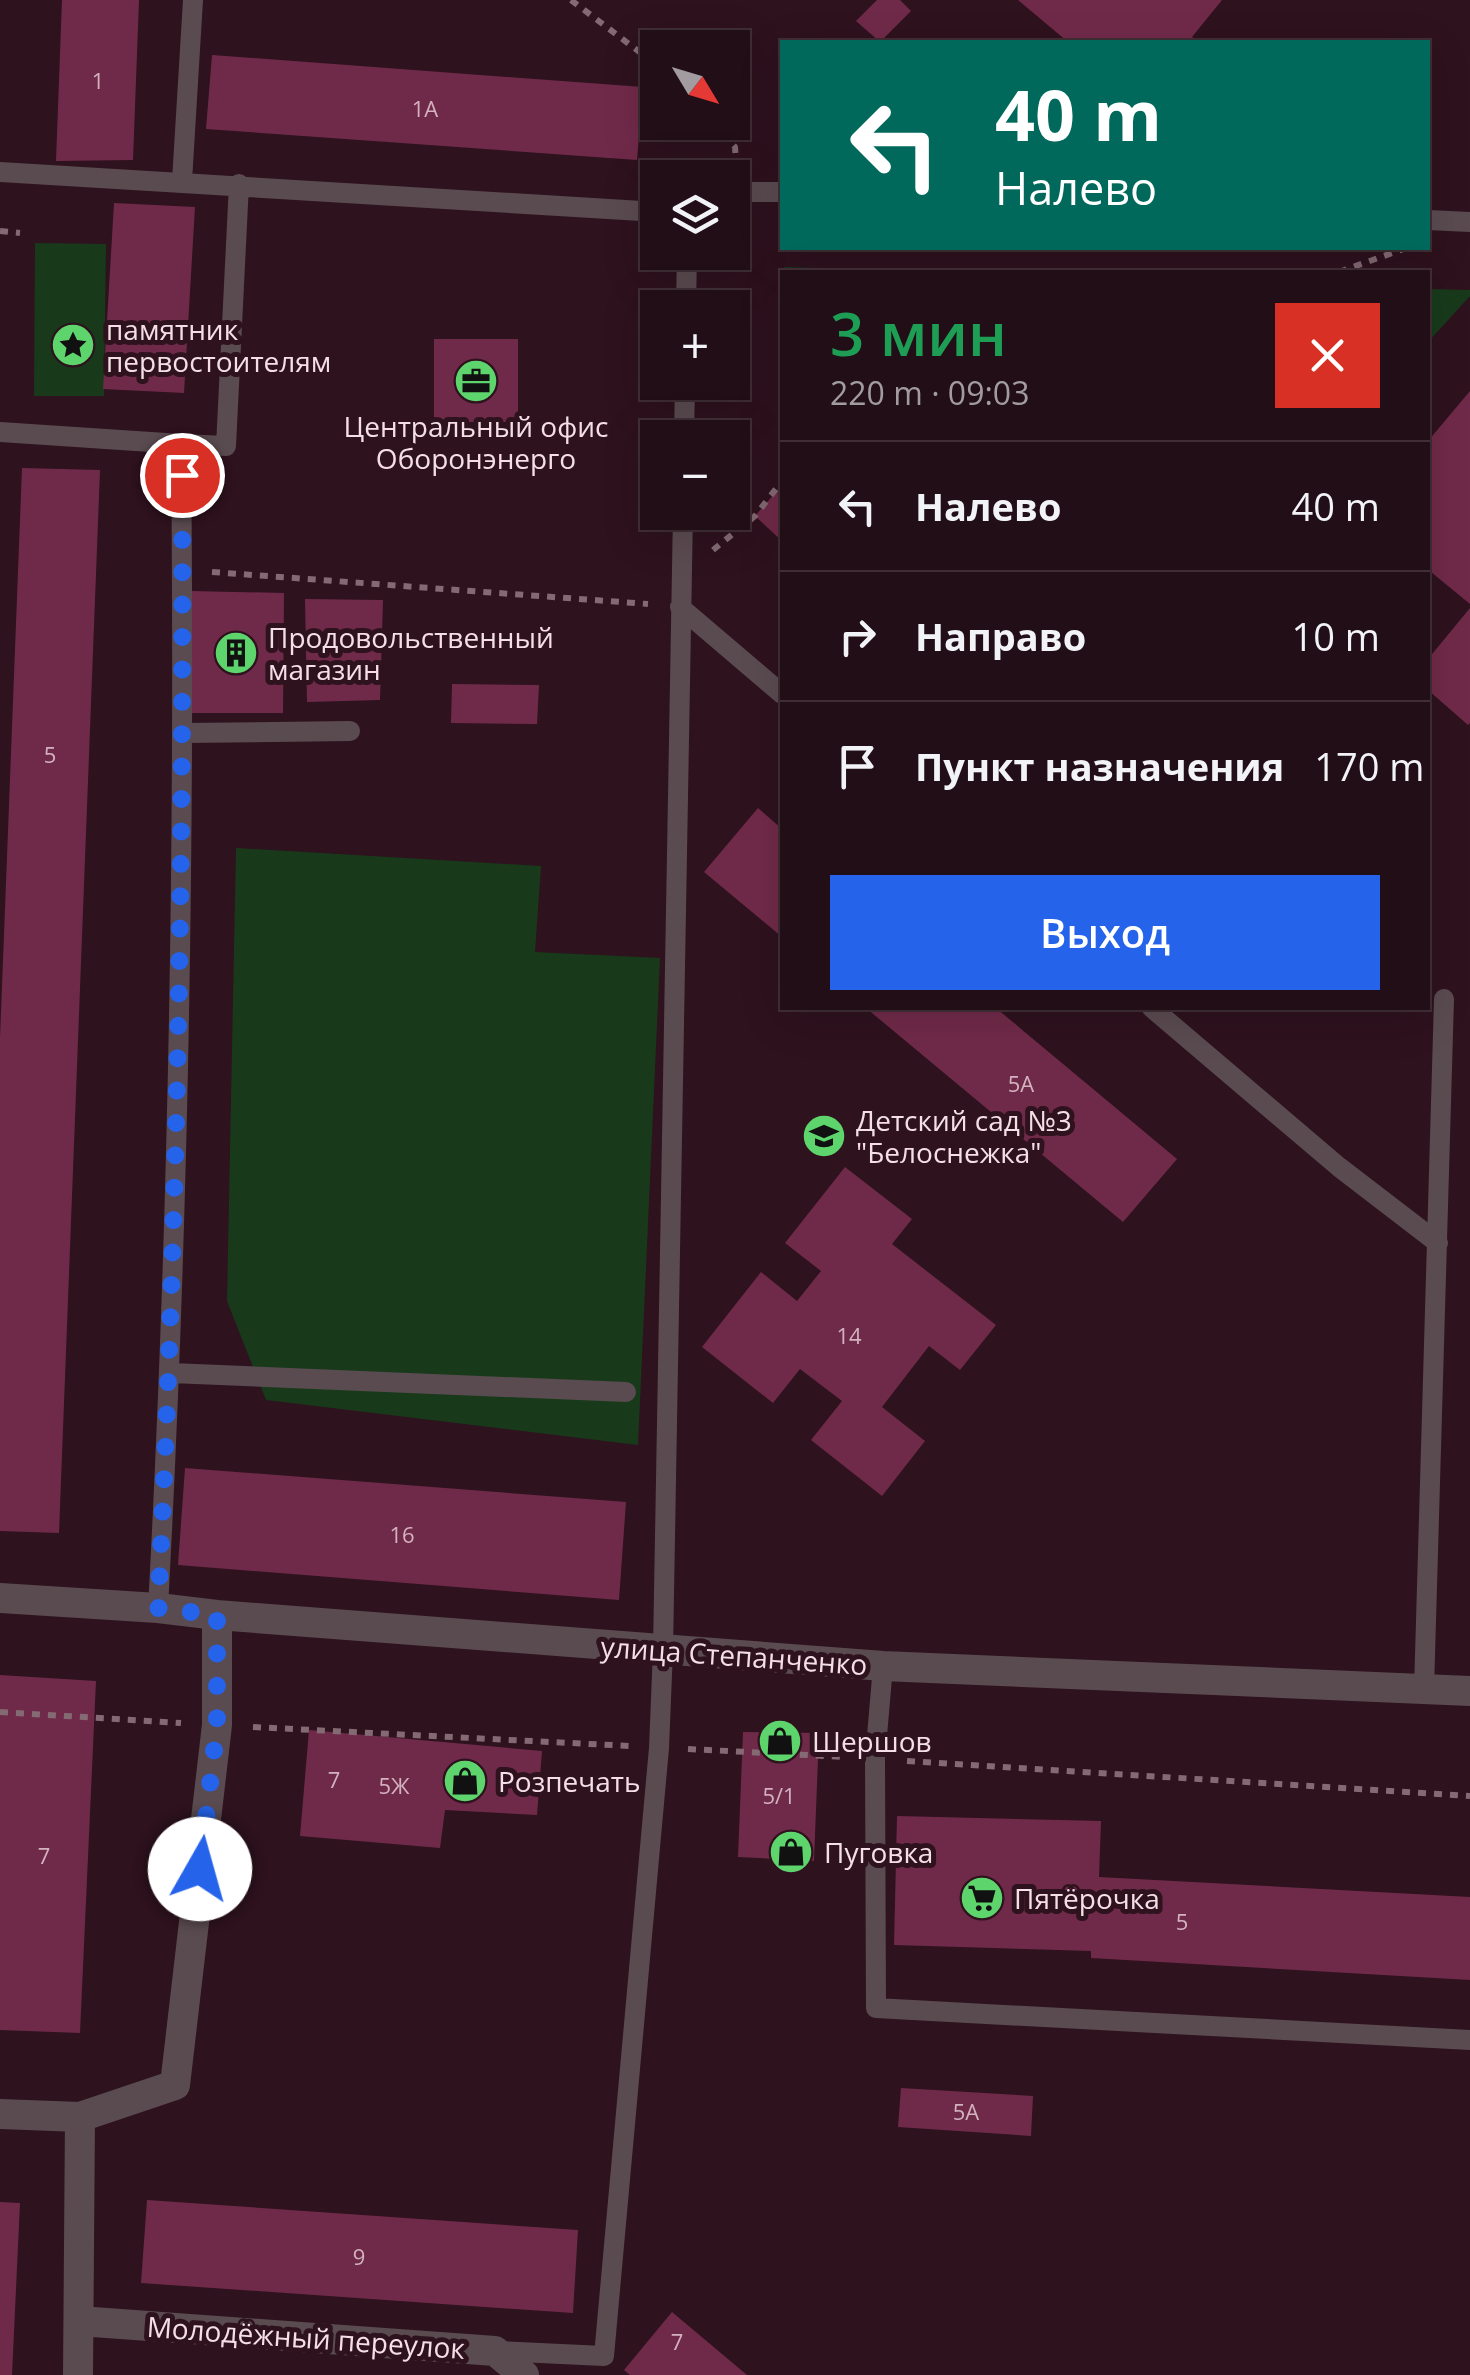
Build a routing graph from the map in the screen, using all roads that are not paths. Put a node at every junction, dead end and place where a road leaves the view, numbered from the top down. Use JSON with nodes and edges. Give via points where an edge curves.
{"nodes":[{"id":1,"x":193,"y":0,"type":"edge"},
{"id":2,"x":0,"y":172,"type":"edge"},
{"id":3,"x":182,"y":182,"type":"junction"},
{"id":4,"x":239,"y":184,"type":"junction"},
{"id":5,"x":750,"y":191,"type":"edge"},
{"id":6,"x":780,"y":192,"type":"edge"},
{"id":7,"x":640,"y":211,"type":"edge"},
{"id":8,"x":1430,"y":220,"type":"edge"},
{"id":9,"x":1470,"y":222,"type":"edge"},
{"id":10,"x":0,"y":432,"type":"edge"},
{"id":11,"x":181,"y":444,"type":"junction"},
{"id":12,"x":683,"y":530,"type":"edge"},
{"id":13,"x":680,"y":606,"type":"junction"},
{"id":14,"x":780,"y":692,"type":"edge"},
{"id":15,"x":350,"y":730,"type":"dead end"},
{"id":16,"x":183,"y":733,"type":"junction"},
{"id":17,"x":1444,"y":999,"type":"dead end"},
{"id":18,"x":1154,"y":1010,"type":"edge"},
{"id":19,"x":1438,"y":1243,"type":"junction"},
{"id":20,"x":170,"y":1373,"type":"junction"},
{"id":21,"x":626,"y":1392,"type":"dead end"},
{"id":22,"x":0,"y":1598,"type":"edge"},
{"id":23,"x":158,"y":1608,"type":"junction"},
{"id":24,"x":217,"y":1615,"type":"junction"},
{"id":25,"x":664,"y":1650,"type":"junction"},
{"id":26,"x":883,"y":1666,"type":"junction"},
{"id":27,"x":1424,"y":1690,"type":"junction"},
{"id":28,"x":1470,"y":1691,"type":"edge"},
{"id":29,"x":1470,"y":2040,"type":"edge"},
{"id":30,"x":0,"y":2114,"type":"edge"},
{"id":31,"x":80,"y":2117,"type":"junction"},
{"id":32,"x":79,"y":2321,"type":"junction"},
{"id":33,"x":494,"y":2351,"type":"junction"},
{"id":34,"x":78,"y":2375,"type":"edge"},
{"id":35,"x":524,"y":2375,"type":"edge"}],
"edges":[{"from":1,"to":3,"type":"lane"},
{"from":2,"to":3,"type":"lane"},
{"from":3,"to":4,"type":"lane"},
{"from":4,"to":7,"type":"lane"},
{"from":4,"to":11,"type":"lane","via":[[226,446]]},
{"from":5,"to":6,"type":"lane"},
{"from":8,"to":9,"type":"lane"},
{"from":10,"to":11,"type":"lane"},
{"from":11,"to":16,"type":"lane"},
{"from":12,"to":13,"type":"lane"},
{"from":13,"to":14,"type":"lane"},
{"from":13,"to":25,"type":"lane"},
{"from":15,"to":16,"type":"lane"},
{"from":16,"to":20,"type":"lane"},
{"from":17,"to":19,"type":"lane"},
{"from":18,"to":19,"type":"lane"},
{"from":19,"to":27,"type":"lane"},
{"from":20,"to":21,"type":"lane"},
{"from":20,"to":23,"type":"lane"},
{"from":22,"to":23,"type":"street","name":"улица Степанченко"},
{"from":23,"to":24,"type":"street","name":"улица Степанченко"},
{"from":24,"to":25,"type":"street","name":"улица Степанченко"},
{"from":24,"to":31,"type":"street","via":[[217,1725],[174,2085]]},
{"from":25,"to":26,"type":"street","name":"улица Степанченко"},
{"from":25,"to":33,"type":"lane","via":[[604,2356]]},
{"from":26,"to":27,"type":"street","name":"улица Степанченко"},
{"from":26,"to":29,"type":"lane","via":[[876,1759],[876,2008]]},
{"from":27,"to":28,"type":"street","name":"улица Степанченко"},
{"from":30,"to":31,"type":"street"},
{"from":31,"to":32,"type":"street"},
{"from":32,"to":33,"type":"street","name":"Молодёжный переулок"},
{"from":32,"to":34,"type":"street"},
{"from":33,"to":35,"type":"street","name":"Молодёжный переулок"}]}
